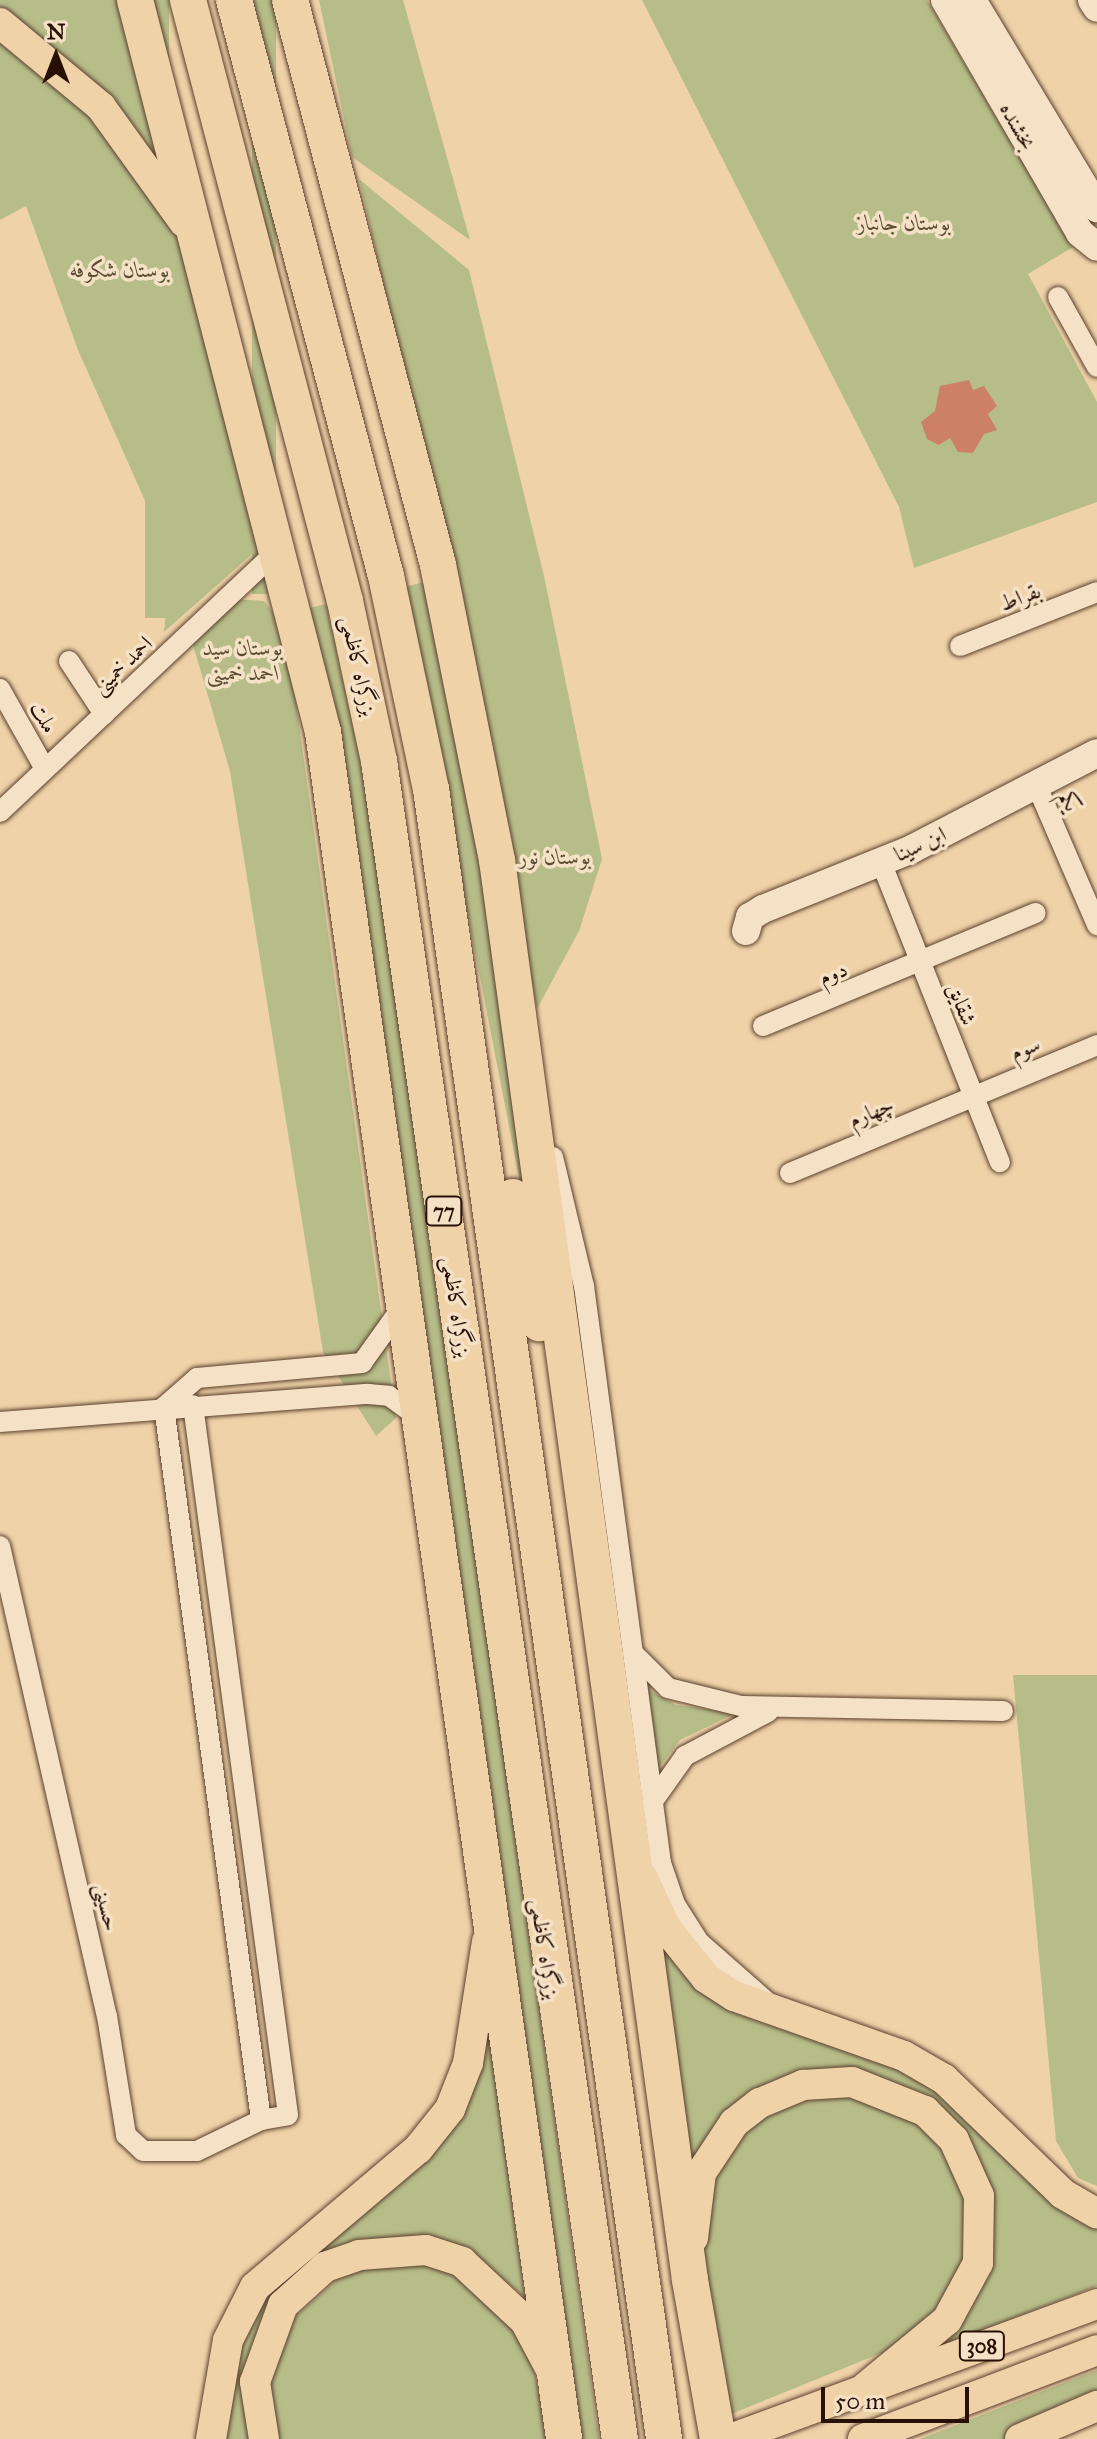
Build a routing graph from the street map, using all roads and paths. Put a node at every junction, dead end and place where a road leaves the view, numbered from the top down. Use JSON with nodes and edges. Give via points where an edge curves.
{"nodes":[{"id":1,"x":135,"y":0,"type":"edge"},
{"id":2,"x":188,"y":0,"type":"edge"},
{"id":3,"x":234,"y":0,"type":"edge"},
{"id":4,"x":290,"y":0,"type":"edge"},
{"id":5,"x":306,"y":0,"type":"edge"},
{"id":6,"x":945,"y":0,"type":"edge"},
{"id":7,"x":972,"y":0,"type":"edge"},
{"id":8,"x":1092,"y":0,"type":"edge"},
{"id":9,"x":1097,"y":8,"type":"edge"},
{"id":10,"x":0,"y":23,"type":"edge"},
{"id":11,"x":310,"y":70,"type":"junction"},
{"id":12,"x":1097,"y":208,"type":"edge"},
{"id":13,"x":1097,"y":247,"type":"edge"},
{"id":14,"x":199,"y":248,"type":"junction"},
{"id":15,"x":1058,"y":297,"type":"dead end"},
{"id":16,"x":1097,"y":367,"type":"edge"},
{"id":17,"x":276,"y":552,"type":"junction"},
{"id":18,"x":1097,"y":592,"type":"edge"},
{"id":19,"x":960,"y":646,"type":"dead end"},
{"id":20,"x":69,"y":661,"type":"dead end"},
{"id":21,"x":0,"y":689,"type":"edge"},
{"id":22,"x":104,"y":714,"type":"junction"},
{"id":23,"x":1097,"y":753,"type":"edge"},
{"id":24,"x":45,"y":769,"type":"junction"},
{"id":25,"x":1036,"y":784,"type":"junction"},
{"id":26,"x":0,"y":812,"type":"edge"},
{"id":27,"x":881,"y":862,"type":"junction"},
{"id":28,"x":1036,"y":913,"type":"dead end"},
{"id":29,"x":1097,"y":925,"type":"edge"},
{"id":30,"x":746,"y":931,"type":"dead end"},
{"id":31,"x":922,"y":964,"type":"junction"},
{"id":32,"x":518,"y":1011,"type":"junction"},
{"id":33,"x":466,"y":1026,"type":"junction"},
{"id":34,"x":763,"y":1026,"type":"dead end"},
{"id":35,"x":1097,"y":1045,"type":"edge"},
{"id":36,"x":971,"y":1095,"type":"junction"},
{"id":37,"x":1000,"y":1162,"type":"dead end"},
{"id":38,"x":790,"y":1173,"type":"dead end"},
{"id":39,"x":404,"y":1300,"type":"junction"},
{"id":40,"x":193,"y":1405,"type":"junction"},
{"id":41,"x":164,"y":1407,"type":"junction"},
{"id":42,"x":420,"y":1419,"type":"junction"},
{"id":43,"x":0,"y":1422,"type":"edge"},
{"id":44,"x":575,"y":1460,"type":"junction"},
{"id":45,"x":0,"y":1546,"type":"edge"},
{"id":46,"x":632,"y":1651,"type":"junction"},
{"id":47,"x":772,"y":1710,"type":"junction"},
{"id":48,"x":1003,"y":1711,"type":"dead end"},
{"id":49,"x":651,"y":1804,"type":"junction"},
{"id":50,"x":630,"y":1852,"type":"junction"},
{"id":51,"x":489,"y":1928,"type":"junction"},
{"id":52,"x":788,"y":2018,"type":"junction"},
{"id":53,"x":261,"y":2120,"type":"junction"},
{"id":54,"x":1097,"y":2214,"type":"edge"},
{"id":55,"x":690,"y":2280,"type":"junction"},
{"id":56,"x":1097,"y":2304,"type":"edge"},
{"id":57,"x":1097,"y":2350,"type":"edge"},
{"id":58,"x":552,"y":2371,"type":"junction"},
{"id":59,"x":866,"y":2387,"type":"junction"},
{"id":60,"x":1097,"y":2408,"type":"edge"},
{"id":61,"x":872,"y":2436,"type":"edge"},
{"id":62,"x":211,"y":2439,"type":"edge"},
{"id":63,"x":264,"y":2439,"type":"edge"},
{"id":64,"x":564,"y":2439,"type":"edge"},
{"id":65,"x":620,"y":2439,"type":"edge"},
{"id":66,"x":664,"y":2439,"type":"edge"},
{"id":67,"x":718,"y":2439,"type":"edge"},
{"id":68,"x":730,"y":2439,"type":"edge"},
{"id":69,"x":1020,"y":2439,"type":"edge"},
{"id":70,"x":1045,"y":2439,"type":"edge"}],
"edges":[{"from":1,"to":14,"type":"highway"},
{"from":2,"to":65,"type":"highway","name":"بزرگراه کاظمی","number":"77","via":[[345,601],[382,776]]},
{"from":3,"to":33,"type":"highway","name":"بزرگراه کاظمی","number":"77","via":[[386,576],[431,789]]},
{"from":4,"to":11,"type":"highway"},
{"from":5,"to":11,"type":"main road"},
{"from":6,"to":13,"type":"main road","name":"بخشنده","via":[[1080,233]]},
{"from":7,"to":12,"type":"main road","name":"بخشنده"},
{"from":8,"to":9,"type":"main road"},
{"from":10,"to":14,"type":"main road","via":[[101,107],[158,176]]},
{"from":11,"to":32,"type":"highway","via":[[447,605],[497,860]]},
{"from":14,"to":17,"type":"highway"},
{"from":15,"to":16,"type":"street"},
{"from":17,"to":22,"type":"street","name":"احمد خمینی"},
{"from":17,"to":39,"type":"highway","via":[[323,732]]},
{"from":18,"to":19,"type":"street","name":"بقراط"},
{"from":20,"to":22,"type":"street"},
{"from":21,"to":24,"type":"street","name":"ملت"},
{"from":22,"to":24,"type":"street","name":"احمد خمینی"},
{"from":23,"to":25,"type":"main road","name":"ابن سینا"},
{"from":24,"to":26,"type":"street","name":"احمد خمینی"},
{"from":25,"to":27,"type":"main road","name":"ابن سینا"},
{"from":25,"to":29,"type":"street","name":"یکم"},
{"from":27,"to":30,"type":"main road","name":"ابن سینا","via":[[763,909],[750,917]]},
{"from":27,"to":31,"type":"street","name":"شقایق"},
{"from":28,"to":31,"type":"street"},
{"from":31,"to":34,"type":"street","name":"دوم"},
{"from":31,"to":36,"type":"street","name":"شقایق"},
{"from":32,"to":44,"type":"highway"},
{"from":32,"to":46,"type":"street","via":[[584,1286]]},
{"from":33,"to":44,"type":"highway","via":[[500,1123],[530,1288]]},
{"from":33,"to":66,"type":"highway","name":"بزرگراه کاظمی","number":"77"},
{"from":35,"to":36,"type":"street","name":"سوم"},
{"from":36,"to":37,"type":"street","name":"شقایق"},
{"from":36,"to":38,"type":"street","name":"چهارم"},
{"from":39,"to":41,"type":"street","via":[[379,1349],[362,1363],[197,1378]]},
{"from":39,"to":42,"type":"highway"},
{"from":40,"to":41,"type":"street"},
{"from":40,"to":42,"type":"street","via":[[368,1394],[403,1403]]},
{"from":40,"to":53,"type":"street","name":"حسینی","via":[[288,2115]]},
{"from":41,"to":43,"type":"street"},
{"from":41,"to":53,"type":"street"},
{"from":42,"to":51,"type":"highway"},
{"from":44,"to":50,"type":"highway"},
{"from":45,"to":53,"type":"street","name":"حسینی","via":[[107,2016],[126,2135],[143,2151],[197,2151]]},
{"from":46,"to":47,"type":"street","via":[[668,1688]]},
{"from":46,"to":49,"type":"street"},
{"from":47,"to":48,"type":"street"},
{"from":47,"to":49,"type":"street","via":[[685,1756]]},
{"from":49,"to":52,"type":"street","via":[[675,1904],[699,1942]]},
{"from":50,"to":52,"type":"main road","via":[[688,1960],[734,1996]]},
{"from":50,"to":55,"type":"highway"},
{"from":51,"to":58,"type":"highway"},
{"from":51,"to":62,"type":"main road","via":[[468,2063],[450,2109],[418,2149],[255,2287],[228,2340]]},
{"from":52,"to":54,"type":"main road","via":[[904,2056],[944,2079],[1063,2194]]},
{"from":55,"to":59,"type":"main road","via":[[701,2173],[734,2123],[760,2103],[803,2085],[852,2082],[925,2111],[954,2140],[979,2196],[978,2263],[947,2320]]},
{"from":55,"to":67,"type":"highway"},
{"from":56,"to":59,"type":"main road","number":"308"},
{"from":57,"to":61,"type":"main road","number":"308"},
{"from":58,"to":63,"type":"main road","via":[[525,2321],[462,2262],[426,2250],[359,2255],[325,2267],[283,2305],[255,2382]]},
{"from":58,"to":64,"type":"highway"},
{"from":59,"to":68,"type":"main road","number":"308"},
{"from":60,"to":69,"type":"main road"},
{"from":60,"to":70,"type":"main road"}]}
